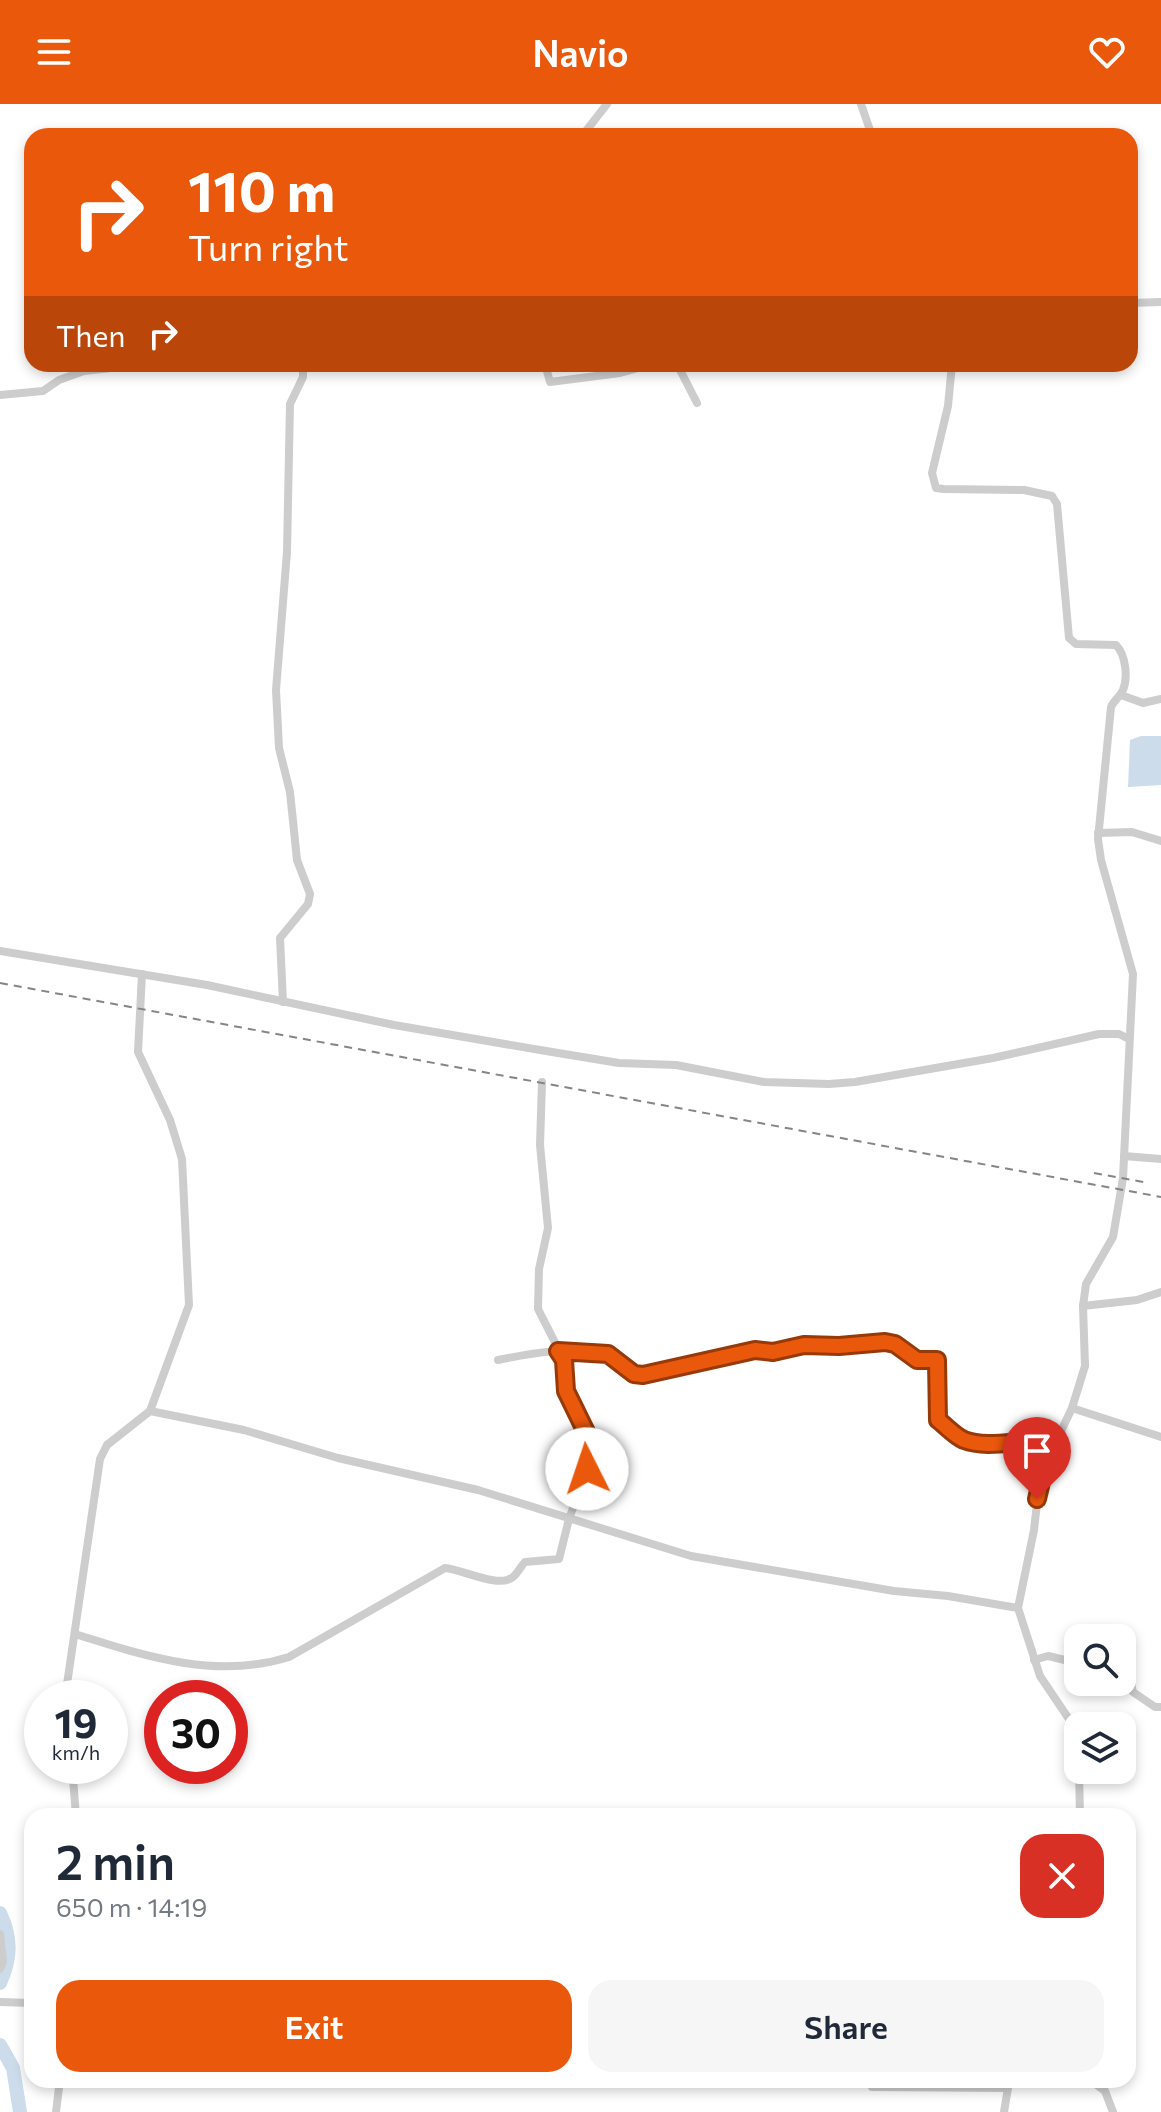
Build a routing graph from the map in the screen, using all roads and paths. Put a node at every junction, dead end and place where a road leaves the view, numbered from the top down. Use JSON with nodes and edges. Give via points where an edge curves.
{"nodes":[{"id":1,"x":607,"y":104,"type":"edge"},
{"id":2,"x":861,"y":104,"type":"edge"},
{"id":3,"x":588,"y":128,"type":"edge"},
{"id":4,"x":869,"y":128,"type":"edge"},
{"id":5,"x":1161,"y":302,"type":"edge"},
{"id":6,"x":1138,"y":303,"type":"edge"},
{"id":7,"x":81,"y":372,"type":"edge"},
{"id":8,"x":303,"y":372,"type":"edge"},
{"id":9,"x":547,"y":372,"type":"edge"},
{"id":10,"x":624,"y":372,"type":"edge"},
{"id":11,"x":681,"y":372,"type":"edge"},
{"id":12,"x":951,"y":372,"type":"edge"},
{"id":13,"x":0,"y":395,"type":"edge"},
{"id":14,"x":697,"y":403,"type":"dead end"},
{"id":15,"x":1121,"y":695,"type":"junction"},
{"id":16,"x":1161,"y":699,"type":"edge"},
{"id":17,"x":1098,"y":833,"type":"junction"},
{"id":18,"x":1161,"y":841,"type":"edge"},
{"id":19,"x":0,"y":951,"type":"edge"},
{"id":20,"x":142,"y":974,"type":"junction"},
{"id":21,"x":283,"y":1002,"type":"junction"},
{"id":22,"x":1129,"y":1039,"type":"junction"},
{"id":23,"x":542,"y":1082,"type":"dead end"},
{"id":24,"x":1124,"y":1156,"type":"junction"},
{"id":25,"x":1161,"y":1159,"type":"edge"},
{"id":26,"x":1161,"y":1292,"type":"edge"},
{"id":27,"x":1083,"y":1306,"type":"junction"},
{"id":28,"x":558,"y":1351,"type":"junction"},
{"id":29,"x":498,"y":1360,"type":"dead end"},
{"id":30,"x":1072,"y":1408,"type":"junction"},
{"id":31,"x":150,"y":1411,"type":"junction"},
{"id":32,"x":1161,"y":1437,"type":"edge"},
{"id":33,"x":1055,"y":1442,"type":"junction"},
{"id":34,"x":569,"y":1519,"type":"junction"},
{"id":35,"x":1018,"y":1608,"type":"junction"},
{"id":36,"x":75,"y":1634,"type":"junction"},
{"id":37,"x":1034,"y":1660,"type":"junction"},
{"id":38,"x":1064,"y":1660,"type":"edge"},
{"id":39,"x":68,"y":1680,"type":"edge"},
{"id":40,"x":1136,"y":1694,"type":"edge"},
{"id":41,"x":1161,"y":1707,"type":"edge"},
{"id":42,"x":1064,"y":1713,"type":"edge"},
{"id":43,"x":73,"y":1784,"type":"edge"},
{"id":44,"x":1079,"y":1784,"type":"edge"},
{"id":45,"x":75,"y":1808,"type":"edge"},
{"id":46,"x":1080,"y":1808,"type":"edge"},
{"id":47,"x":0,"y":1934,"type":"edge"},
{"id":48,"x":0,"y":1969,"type":"edge"},
{"id":49,"x":2,"y":2002,"type":"edge"},
{"id":50,"x":24,"y":2003,"type":"edge"},
{"id":51,"x":59,"y":2088,"type":"edge"},
{"id":52,"x":1008,"y":2088,"type":"edge"},
{"id":53,"x":1101,"y":2088,"type":"edge"},
{"id":54,"x":56,"y":2112,"type":"edge"},
{"id":55,"x":1004,"y":2112,"type":"edge"},
{"id":56,"x":1113,"y":2112,"type":"edge"}],
"edges":[{"from":1,"to":3,"type":"street"},
{"from":2,"to":4,"type":"street"},
{"from":5,"to":6,"type":"street"},
{"from":7,"to":13,"type":"street","via":[[43,391]]},
{"from":8,"to":21,"type":"street","via":[[290,404],[287,552],[276,690],[279,748],[297,860],[310,894],[280,938]]},
{"from":9,"to":10,"type":"street","via":[[550,382]]},
{"from":11,"to":14,"type":"street"},
{"from":12,"to":15,"type":"street","via":[[933,483],[943,489],[1024,490],[1055,499],[1067,632],[1076,644],[1119,648],[1124,661]]},
{"from":15,"to":16,"type":"street","via":[[1143,703]]},
{"from":15,"to":17,"type":"street","via":[[1111,707]]},
{"from":17,"to":18,"type":"street","via":[[1132,832]]},
{"from":17,"to":22,"type":"street","via":[[1133,968]]},
{"from":19,"to":20,"type":"street"},
{"from":20,"to":21,"type":"street"},
{"from":20,"to":31,"type":"street","via":[[138,1052],[182,1159],[189,1277],[187,1315]]},
{"from":21,"to":22,"type":"street","via":[[619,1063],[676,1065],[791,1084],[880,1078],[1099,1034]]},
{"from":22,"to":24,"type":"street"},
{"from":23,"to":28,"type":"street","via":[[540,1145],[548,1228],[538,1309]]},
{"from":24,"to":25,"type":"street"},
{"from":24,"to":27,"type":"street","via":[[1117,1223],[1090,1274]]},
{"from":26,"to":27,"type":"street"},
{"from":27,"to":30,"type":"street","via":[[1085,1366]]},
{"from":28,"to":29,"type":"street"},
{"from":28,"to":33,"type":"street","via":[[608,1354],[643,1375],[755,1350],[885,1342],[917,1360],[937,1360],[938,1420],[964,1440]]},
{"from":28,"to":34,"type":"street","via":[[564,1360],[566,1391],[586,1432],[587,1469]]},
{"from":30,"to":32,"type":"street"},
{"from":30,"to":33,"type":"street"},
{"from":31,"to":34,"type":"street","via":[[478,1490]]},
{"from":31,"to":36,"type":"street","via":[[107,1445],[100,1459]]},
{"from":33,"to":35,"type":"street","via":[[1039,1485]]},
{"from":34,"to":35,"type":"street","via":[[691,1556]]},
{"from":34,"to":36,"type":"street","via":[[559,1559],[525,1562],[506,1581],[445,1568],[274,1662],[223,1667],[160,1660]]},
{"from":35,"to":37,"type":"street"},
{"from":36,"to":39,"type":"street"},
{"from":37,"to":38,"type":"street"},
{"from":37,"to":42,"type":"street"},
{"from":40,"to":41,"type":"street"},
{"from":43,"to":45,"type":"street"},
{"from":44,"to":46,"type":"street"},
{"from":47,"to":48,"type":"street"},
{"from":49,"to":50,"type":"street"},
{"from":51,"to":54,"type":"street"},
{"from":52,"to":55,"type":"street"},
{"from":53,"to":56,"type":"street"}]}
